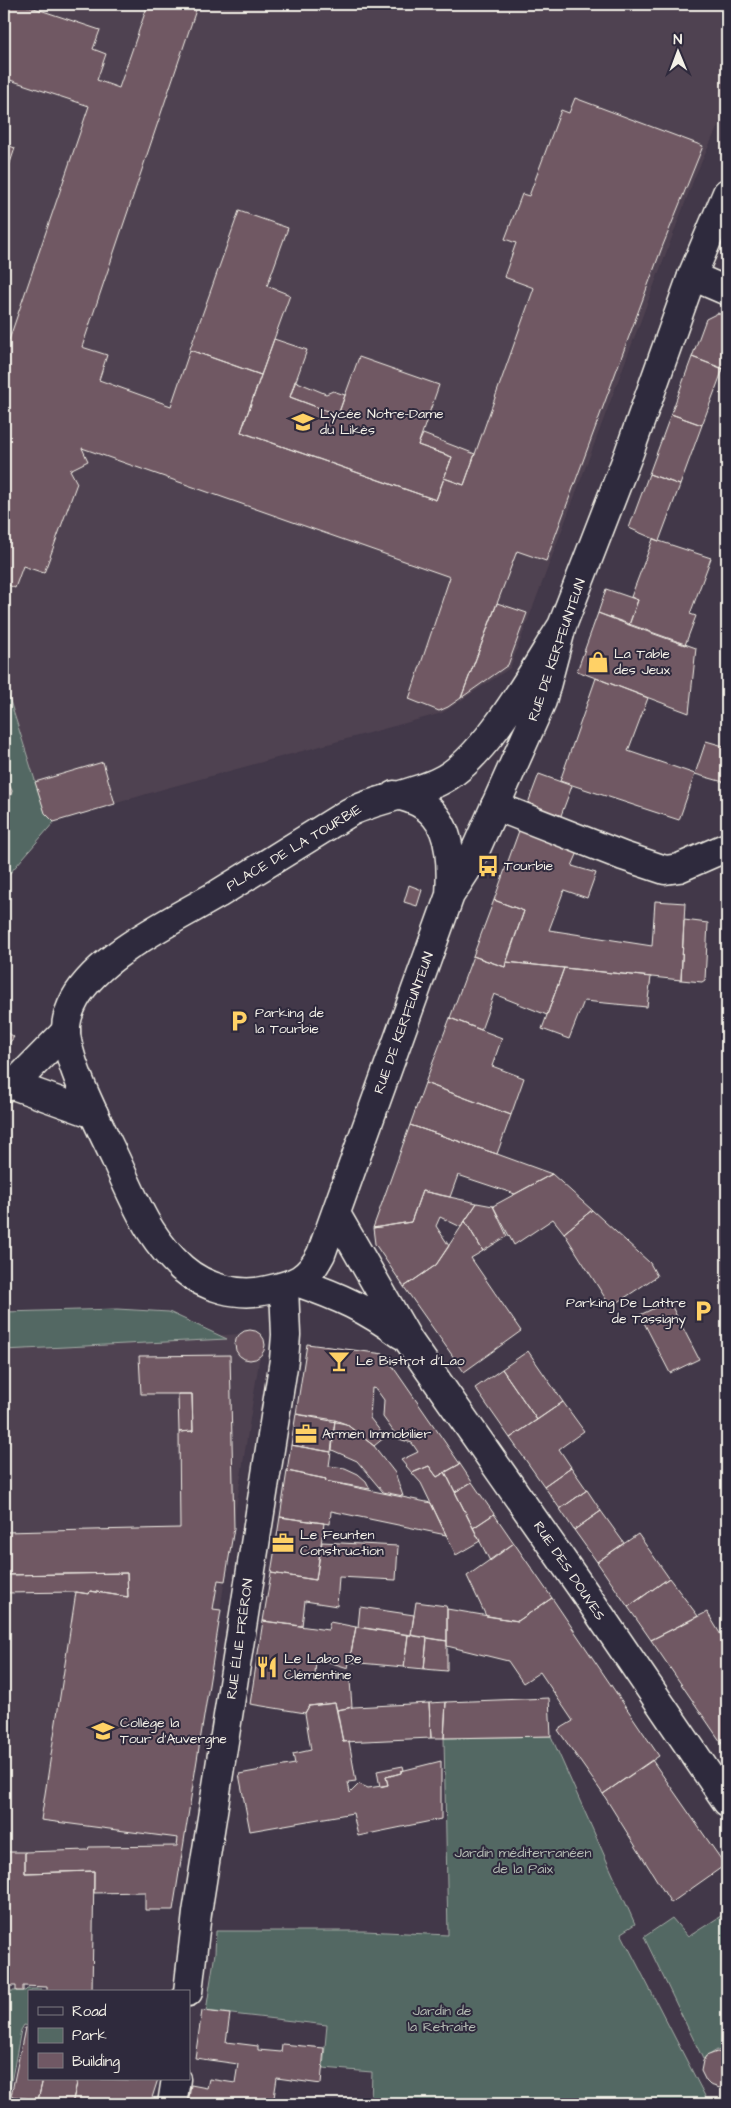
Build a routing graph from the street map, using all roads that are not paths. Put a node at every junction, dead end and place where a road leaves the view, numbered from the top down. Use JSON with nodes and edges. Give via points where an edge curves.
{"nodes":[{"id":1,"x":727,"y":193,"type":"edge"},
{"id":2,"x":692,"y":276,"type":"junction"},
{"id":3,"x":727,"y":291,"type":"edge"},
{"id":4,"x":562,"y":626,"type":"junction"},
{"id":5,"x":394,"y":795,"type":"junction"},
{"id":6,"x":495,"y":806,"type":"junction"},
{"id":7,"x":727,"y":847,"type":"edge"},
{"id":8,"x":450,"y":895,"type":"junction"},
{"id":9,"x":66,"y":1031,"type":"junction"},
{"id":10,"x":8,"y":1086,"type":"edge"},
{"id":11,"x":94,"y":1114,"type":"junction"},
{"id":12,"x":336,"y":1214,"type":"junction"},
{"id":13,"x":291,"y":1284,"type":"junction"},
{"id":14,"x":409,"y":1341,"type":"junction"},
{"id":15,"x":727,"y":1802,"type":"edge"},
{"id":16,"x":188,"y":1990,"type":"edge"},
{"id":17,"x":176,"y":2080,"type":"edge"},
{"id":18,"x":172,"y":2104,"type":"edge"}],
"edges":[{"from":1,"to":2,"type":"main road","name":"RUE DE KERFEUNTEUN"},
{"from":2,"to":3,"type":"main road"},
{"from":2,"to":4,"type":"main road","name":"RUE DE KERFEUNTEUN","via":[[629,453]]},
{"from":4,"to":5,"type":"main road","name":"PLACE DE LA TOURBIE","via":[[497,727],[473,754],[440,781]]},
{"from":4,"to":6,"type":"main road","name":"RUE DE KERFEUNTEUN","via":[[542,701]]},
{"from":5,"to":8,"type":"main road","via":[[424,804],[441,823],[451,859]]},
{"from":5,"to":9,"type":"main road","name":"PLACE DE LA TOURBIE","via":[[350,812],[103,964],[75,998],[69,1010]]},
{"from":6,"to":7,"type":"main road","via":[[652,867],[672,870]]},
{"from":6,"to":8,"type":"main road","name":"RUE DE KERFEUNTEUN","via":[[467,869]]},
{"from":8,"to":12,"type":"main road","name":"RUE DE KERFEUNTEUN"},
{"from":9,"to":10,"type":"main road"},
{"from":9,"to":11,"type":"main road","name":"PLACE DE LA TOURBIE","via":[[75,1066]]},
{"from":10,"to":11,"type":"main road"},
{"from":11,"to":13,"type":"main road","name":"PLACE DE LA TOURBIE","via":[[151,1232],[184,1269],[223,1290],[263,1292]]},
{"from":12,"to":13,"type":"main road","via":[[315,1265]]},
{"from":12,"to":14,"type":"main road","name":"RUE DES DOUVES"},
{"from":13,"to":14,"type":"main road","name":"RUE DES DOUVES","via":[[336,1295],[360,1307]]},
{"from":13,"to":16,"type":"main road","name":"RUE ÉLIE FRÉRON","via":[[284,1360],[197,1913]]},
{"from":14,"to":15,"type":"main road","name":"RUE DES DOUVES"},
{"from":17,"to":18,"type":"main road"}]}
